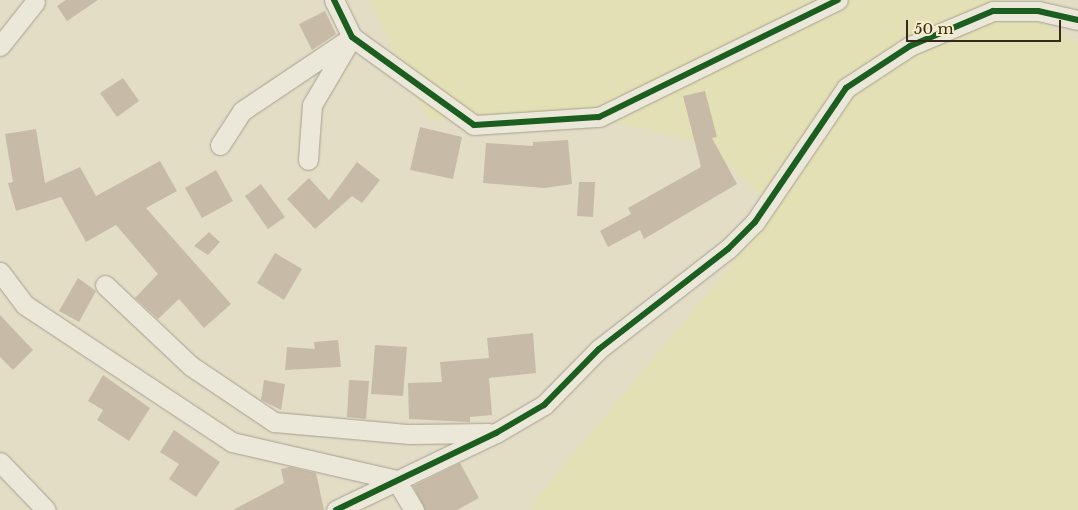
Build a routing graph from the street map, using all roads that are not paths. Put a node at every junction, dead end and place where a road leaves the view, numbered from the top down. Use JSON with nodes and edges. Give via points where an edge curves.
{"nodes":[{"id":1,"x":334,"y":0,"type":"edge"},
{"id":2,"x":838,"y":0,"type":"edge"},
{"id":3,"x":35,"y":2,"type":"dead end"},
{"id":4,"x":1078,"y":20,"type":"edge"},
{"id":5,"x":352,"y":37,"type":"junction"},
{"id":6,"x":0,"y":46,"type":"edge"},
{"id":7,"x":220,"y":146,"type":"dead end"},
{"id":8,"x":308,"y":160,"type":"dead end"},
{"id":9,"x":0,"y":272,"type":"edge"},
{"id":10,"x":105,"y":285,"type":"dead end"},
{"id":11,"x":496,"y":433,"type":"junction"},
{"id":12,"x":0,"y":462,"type":"edge"},
{"id":13,"x":396,"y":480,"type":"junction"},
{"id":14,"x":46,"y":510,"type":"edge"},
{"id":15,"x":336,"y":510,"type":"edge"},
{"id":16,"x":414,"y":510,"type":"edge"}],
"edges":[{"from":1,"to":5,"type":"street"},
{"from":2,"to":5,"type":"street","via":[[600,117],[474,125]]},
{"from":3,"to":6,"type":"street"},
{"from":4,"to":11,"type":"street","via":[[1038,11],[992,11],[910,46],[846,88],[755,222],[728,249],[599,349],[544,404]]},
{"from":5,"to":7,"type":"street","via":[[242,112]]},
{"from":5,"to":8,"type":"street","via":[[312,105]]},
{"from":9,"to":13,"type":"street","via":[[25,305],[232,442]]},
{"from":10,"to":11,"type":"street","via":[[191,366],[274,422],[409,434]]},
{"from":11,"to":13,"type":"street"},
{"from":12,"to":14,"type":"street"},
{"from":13,"to":15,"type":"street"},
{"from":13,"to":16,"type":"street"}]}
